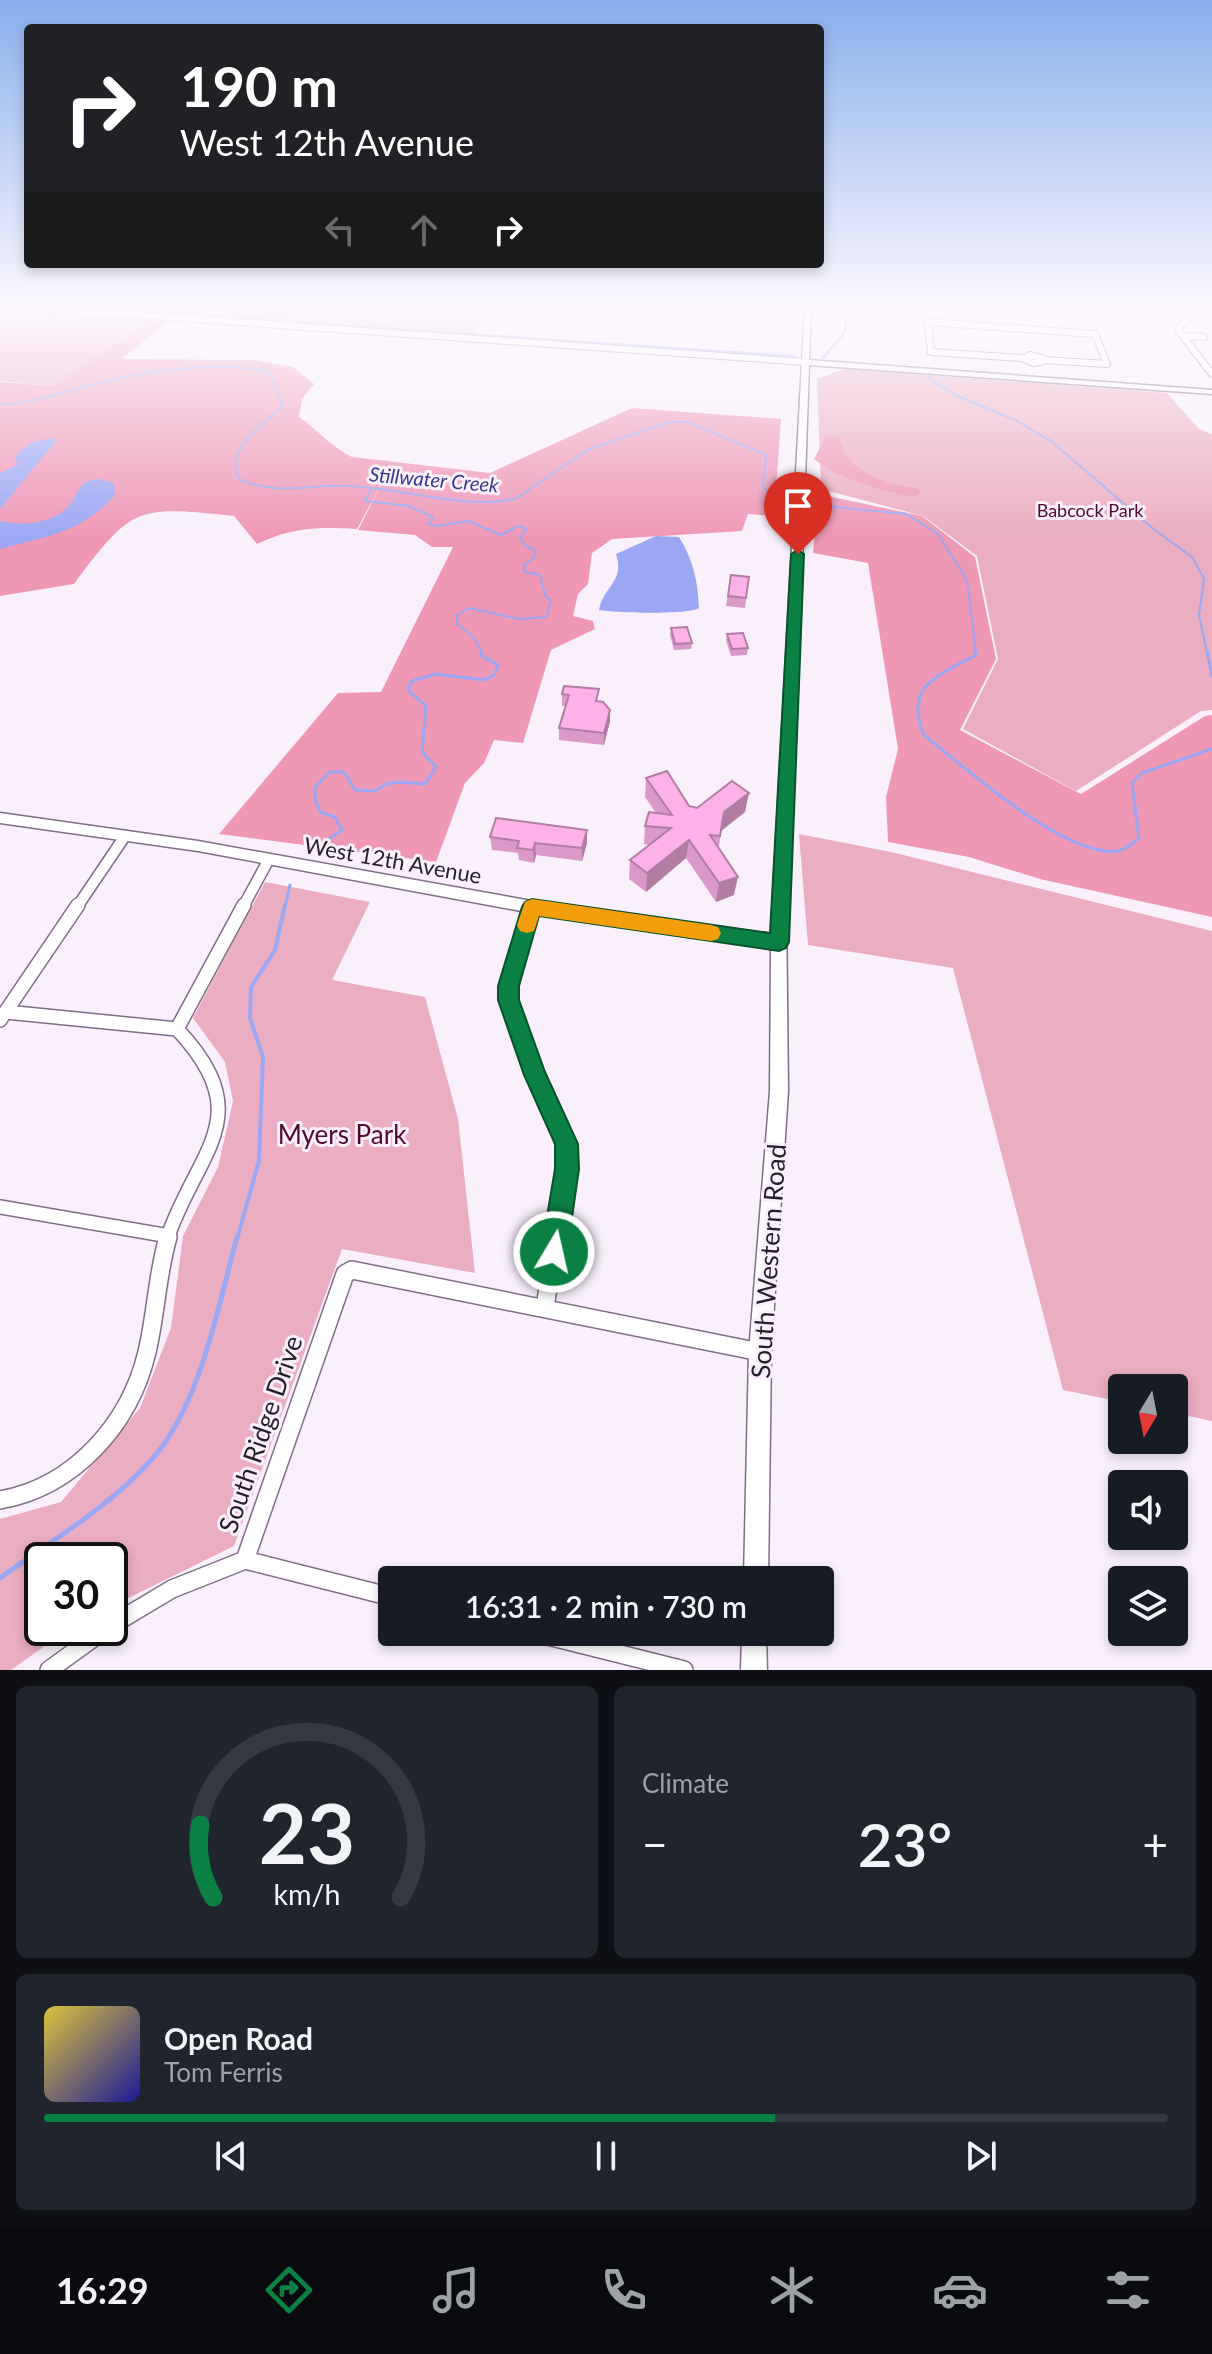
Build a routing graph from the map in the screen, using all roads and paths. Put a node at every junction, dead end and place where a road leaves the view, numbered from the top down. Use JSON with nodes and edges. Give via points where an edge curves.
{"nodes":[{"id":1,"x":804,"y":384,"type":"edge"},
{"id":2,"x":1105,"y":384,"type":"edge"},
{"id":3,"x":1212,"y":392,"type":"edge"},
{"id":4,"x":0,"y":818,"type":"edge"},
{"id":5,"x":125,"y":836,"type":"junction"},
{"id":6,"x":269,"y":859,"type":"junction"},
{"id":7,"x":532,"y":907,"type":"junction"},
{"id":8,"x":779,"y":942,"type":"junction"},
{"id":9,"x":3,"y":1016,"type":"edge"},
{"id":10,"x":177,"y":1029,"type":"junction"},
{"id":11,"x":0,"y":1207,"type":"edge"},
{"id":12,"x":169,"y":1236,"type":"junction"},
{"id":13,"x":545,"y":1307,"type":"junction"},
{"id":14,"x":760,"y":1352,"type":"junction"},
{"id":15,"x":0,"y":1500,"type":"edge"},
{"id":16,"x":245,"y":1560,"type":"junction"},
{"id":17,"x":756,"y":1566,"type":"edge"},
{"id":18,"x":378,"y":1593,"type":"edge"},
{"id":19,"x":128,"y":1615,"type":"edge"},
{"id":20,"x":82,"y":1646,"type":"edge"},
{"id":21,"x":588,"y":1646,"type":"edge"},
{"id":22,"x":754,"y":1646,"type":"edge"},
{"id":23,"x":49,"y":1670,"type":"edge"},
{"id":24,"x":684,"y":1670,"type":"edge"},
{"id":25,"x":754,"y":1670,"type":"edge"}],
"edges":[{"from":1,"to":8,"type":"main road","name":"South Western Road"},
{"from":2,"to":3,"type":"main road"},
{"from":4,"to":5,"type":"main road","name":"West 12th Avenue"},
{"from":5,"to":6,"type":"main road","name":"West 12th Avenue"},
{"from":5,"to":9,"type":"street"},
{"from":6,"to":7,"type":"main road","name":"West 12th Avenue"},
{"from":6,"to":10,"type":"street"},
{"from":7,"to":8,"type":"main road","name":"West 12th Avenue"},
{"from":7,"to":13,"type":"street","via":[[508,1000],[567,1144]]},
{"from":8,"to":14,"type":"main road","name":"South Western Road","via":[[779,1091]]},
{"from":9,"to":10,"type":"street"},
{"from":10,"to":12,"type":"street","via":[[213,1073],[219,1102],[212,1148]]},
{"from":11,"to":12,"type":"street"},
{"from":12,"to":15,"type":"street","via":[[145,1360],[128,1398],[96,1447],[51,1487],[22,1499]]},
{"from":13,"to":14,"type":"street"},
{"from":13,"to":16,"type":"street","name":"South Ridge Drive","via":[[352,1270],[345,1274]]},
{"from":14,"to":17,"type":"main road","name":"South Western Road"},
{"from":16,"to":18,"type":"street"},
{"from":16,"to":19,"type":"street","name":"South Ridge Drive","via":[[172,1589]]},
{"from":20,"to":23,"type":"street","name":"South Ridge Drive"},
{"from":21,"to":24,"type":"street"},
{"from":22,"to":25,"type":"main road"}]}
